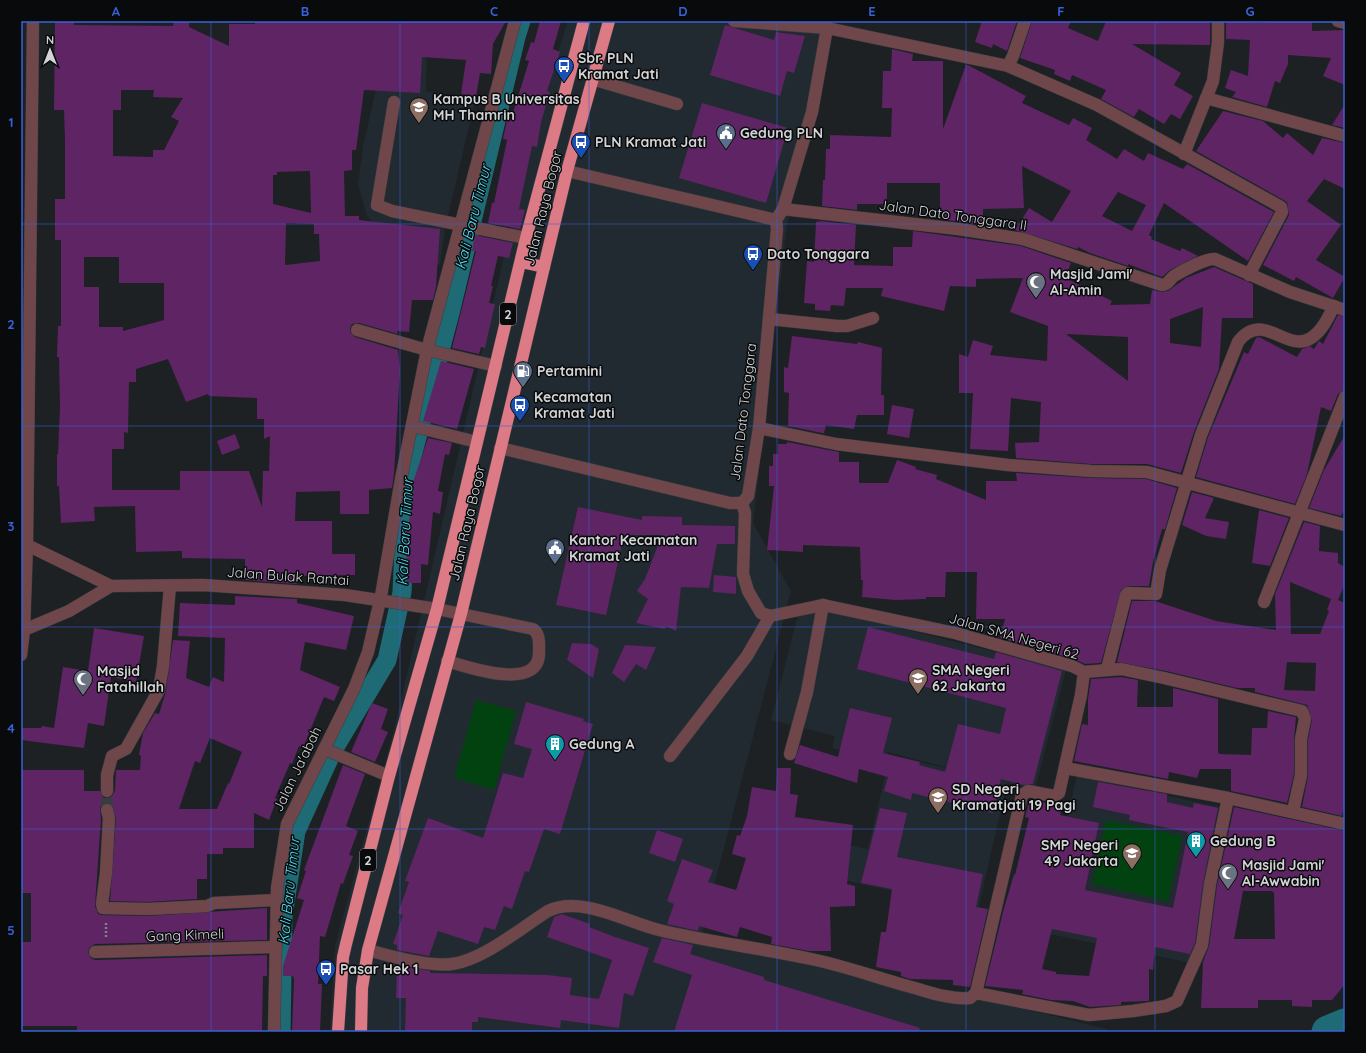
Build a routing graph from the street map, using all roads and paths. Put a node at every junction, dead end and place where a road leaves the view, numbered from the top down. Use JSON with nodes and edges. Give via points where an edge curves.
{"nodes":[{"id":1,"x":33,"y":21,"type":"edge"},
{"id":2,"x":515,"y":21,"type":"edge"},
{"id":3,"x":584,"y":21,"type":"edge"},
{"id":4,"x":609,"y":21,"type":"edge"},
{"id":5,"x":734,"y":21,"type":"edge"},
{"id":6,"x":1025,"y":21,"type":"edge"},
{"id":7,"x":1218,"y":21,"type":"edge"},
{"id":8,"x":1338,"y":21,"type":"edge"},
{"id":9,"x":1345,"y":23,"type":"edge"},
{"id":10,"x":826,"y":25,"type":"edge"},
{"id":11,"x":1008,"y":66,"type":"junction"},
{"id":12,"x":592,"y":79,"type":"junction"},
{"id":13,"x":1206,"y":98,"type":"junction"},
{"id":14,"x":394,"y":102,"type":"dead end"},
{"id":15,"x":678,"y":104,"type":"dead end"},
{"id":16,"x":26,"y":127,"type":"edge"},
{"id":17,"x":1345,"y":136,"type":"edge"},
{"id":18,"x":1184,"y":154,"type":"junction"},
{"id":19,"x":567,"y":171,"type":"junction"},
{"id":20,"x":783,"y":209,"type":"junction"},
{"id":21,"x":776,"y":220,"type":"junction"},
{"id":22,"x":462,"y":225,"type":"junction"},
{"id":23,"x":526,"y":238,"type":"junction"},
{"id":24,"x":521,"y":262,"type":"junction"},
{"id":25,"x":544,"y":267,"type":"junction"},
{"id":26,"x":1249,"y":275,"type":"junction"},
{"id":27,"x":1340,"y":308,"type":"edge"},
{"id":28,"x":873,"y":318,"type":"dead end"},
{"id":29,"x":770,"y":319,"type":"junction"},
{"id":30,"x":25,"y":324,"type":"edge"},
{"id":31,"x":357,"y":330,"type":"dead end"},
{"id":32,"x":435,"y":352,"type":"junction"},
{"id":33,"x":496,"y":366,"type":"junction"},
{"id":34,"x":1345,"y":397,"type":"edge"},
{"id":35,"x":417,"y":427,"type":"junction"},
{"id":36,"x":759,"y":428,"type":"junction"},
{"id":37,"x":477,"y":442,"type":"junction"},
{"id":38,"x":500,"y":448,"type":"junction"},
{"id":39,"x":1187,"y":482,"type":"junction"},
{"id":40,"x":24,"y":501,"type":"edge"},
{"id":41,"x":742,"y":503,"type":"junction"},
{"id":42,"x":1298,"y":514,"type":"junction"},
{"id":43,"x":1345,"y":525,"type":"edge"},
{"id":44,"x":27,"y":545,"type":"junction"},
{"id":45,"x":111,"y":586,"type":"junction"},
{"id":46,"x":170,"y":586,"type":"junction"},
{"id":47,"x":380,"y":600,"type":"junction"},
{"id":48,"x":1264,"y":602,"type":"dead end"},
{"id":49,"x":822,"y":605,"type":"junction"},
{"id":50,"x":437,"y":609,"type":"junction"},
{"id":51,"x":461,"y":614,"type":"junction"},
{"id":52,"x":770,"y":616,"type":"junction"},
{"id":53,"x":24,"y":630,"type":"junction"},
{"id":54,"x":21,"y":655,"type":"edge"},
{"id":55,"x":447,"y":661,"type":"junction"},
{"id":56,"x":1106,"y":670,"type":"junction"},
{"id":57,"x":1084,"y":672,"type":"junction"},
{"id":58,"x":326,"y":750,"type":"junction"},
{"id":59,"x":790,"y":754,"type":"dead end"},
{"id":60,"x":670,"y":756,"type":"dead end"},
{"id":61,"x":1065,"y":768,"type":"junction"},
{"id":62,"x":389,"y":776,"type":"junction"},
{"id":63,"x":107,"y":791,"type":"tunnel mouth"},
{"id":64,"x":1228,"y":798,"type":"junction"},
{"id":65,"x":107,"y":810,"type":"tunnel mouth"},
{"id":66,"x":1293,"y":811,"type":"junction"},
{"id":67,"x":1345,"y":824,"type":"edge"},
{"id":68,"x":276,"y":900,"type":"junction"},
{"id":69,"x":106,"y":908,"type":"junction"},
{"id":70,"x":276,"y":947,"type":"junction"},
{"id":71,"x":368,"y":950,"type":"junction"},
{"id":72,"x":100,"y":952,"type":"joint"},
{"id":73,"x":976,"y":993,"type":"junction"},
{"id":74,"x":274,"y":1032,"type":"edge"},
{"id":75,"x":338,"y":1032,"type":"edge"},
{"id":76,"x":361,"y":1032,"type":"edge"}],
"edges":[{"from":1,"to":16,"type":"street"},
{"from":2,"to":22,"type":"street","name":"Jalan Ja'abah"},
{"from":3,"to":23,"type":"highway","name":"Jalan Raya Bogor","number":"2"},
{"from":4,"to":12,"type":"highway","name":"Jalan Raya Bogor","number":"2"},
{"from":5,"to":10,"type":"street"},
{"from":6,"to":11,"type":"street"},
{"from":7,"to":13,"type":"street","via":[[1213,81]]},
{"from":8,"to":9,"type":"street"},
{"from":10,"to":11,"type":"street"},
{"from":10,"to":20,"type":"street","via":[[812,112]]},
{"from":11,"to":18,"type":"street","via":[[1097,106]]},
{"from":12,"to":15,"type":"street"},
{"from":12,"to":19,"type":"highway","name":"Jalan Raya Bogor","number":"2"},
{"from":13,"to":17,"type":"street"},
{"from":13,"to":18,"type":"street"},
{"from":14,"to":22,"type":"street","via":[[377,205],[392,211]]},
{"from":16,"to":30,"type":"street"},
{"from":18,"to":26,"type":"street","via":[[1282,209]]},
{"from":19,"to":21,"type":"street"},
{"from":19,"to":25,"type":"highway","name":"Jalan Raya Bogor","number":"2"},
{"from":20,"to":21,"type":"street"},
{"from":20,"to":26,"type":"street","name":"Jalan Dato Tonggara II","via":[[958,228],[1023,239],[1162,286],[1176,275],[1212,259]]},
{"from":21,"to":29,"type":"street","name":"Jalan Dato Tonggara"},
{"from":22,"to":23,"type":"street"},
{"from":22,"to":32,"type":"street","name":"Jalan Ja'abah"},
{"from":23,"to":24,"type":"highway","name":"Jalan Raya Bogor","number":"2"},
{"from":24,"to":25,"type":"highway"},
{"from":24,"to":33,"type":"highway","name":"Jalan Raya Bogor","number":"2"},
{"from":25,"to":38,"type":"highway","name":"Jalan Raya Bogor","number":"2"},
{"from":26,"to":27,"type":"street","via":[[1290,292]]},
{"from":27,"to":39,"type":"street","via":[[1320,331],[1304,342],[1263,329],[1254,329],[1243,335],[1216,395]]},
{"from":28,"to":29,"type":"street","via":[[847,326]]},
{"from":29,"to":36,"type":"street","name":"Jalan Dato Tonggara"},
{"from":30,"to":40,"type":"street"},
{"from":31,"to":32,"type":"street"},
{"from":32,"to":33,"type":"street"},
{"from":32,"to":35,"type":"street","name":"Jalan Ja'abah"},
{"from":33,"to":37,"type":"highway","name":"Jalan Raya Bogor","number":"2"},
{"from":34,"to":42,"type":"street"},
{"from":35,"to":37,"type":"street"},
{"from":35,"to":47,"type":"street","name":"Jalan Ja'abah"},
{"from":36,"to":39,"type":"street","via":[[836,444],[1008,465],[1147,472]]},
{"from":36,"to":41,"type":"street","name":"Jalan Dato Tonggara","via":[[748,496]]},
{"from":37,"to":50,"type":"highway","name":"Jalan Raya Bogor","number":"2"},
{"from":38,"to":41,"type":"street","via":[[730,503]]},
{"from":38,"to":51,"type":"highway","name":"Jalan Raya Bogor","number":"2"},
{"from":39,"to":42,"type":"street"},
{"from":39,"to":56,"type":"street","via":[[1160,570],[1156,594],[1126,595]]},
{"from":40,"to":44,"type":"street"},
{"from":41,"to":52,"type":"street","via":[[745,513],[743,574],[748,591],[761,612]]},
{"from":42,"to":43,"type":"street"},
{"from":42,"to":48,"type":"street"},
{"from":44,"to":45,"type":"street","name":"Jalan Bulak Rantai"},
{"from":44,"to":53,"type":"street"},
{"from":45,"to":46,"type":"street","name":"Jalan Bulak Rantai"},
{"from":45,"to":53,"type":"street","via":[[76,608]]},
{"from":46,"to":47,"type":"street","name":"Jalan Bulak Rantai","via":[[203,585],[301,591]]},
{"from":46,"to":63,"type":"street","via":[[159,690],[126,749],[112,756],[107,776]]},
{"from":47,"to":50,"type":"street","name":"Jalan Bulak Rantai"},
{"from":47,"to":58,"type":"street","name":"Jalan Ja'abah","via":[[368,652]]},
{"from":49,"to":52,"type":"street","name":"Jalan SMA Negeri 62"},
{"from":49,"to":57,"type":"street","name":"Jalan SMA Negeri 62","via":[[955,633],[1072,666]]},
{"from":49,"to":59,"type":"street","via":[[807,692]]},
{"from":50,"to":51,"type":"street","name":"Jalan Bulak Rantai"},
{"from":50,"to":62,"type":"highway","name":"Jalan Raya Bogor","number":"2"},
{"from":51,"to":55,"type":"highway","name":"Jalan Raya Bogor","number":"2"},
{"from":51,"to":55,"type":"street","name":"Jalan Bulak Rantai","via":[[533,629],[538,635],[539,658],[533,668],[516,676]]},
{"from":52,"to":60,"type":"street","via":[[747,656]]},
{"from":53,"to":54,"type":"street"},
{"from":55,"to":71,"type":"highway","name":"Jalan Raya Bogor","number":"2"},
{"from":56,"to":57,"type":"street"},
{"from":56,"to":66,"type":"street","via":[[1121,670],[1164,678],[1302,711],[1305,719],[1301,739],[1301,775]]},
{"from":57,"to":61,"type":"street","name":"Jalan SMA Negeri 62"},
{"from":58,"to":62,"type":"street"},
{"from":58,"to":68,"type":"street","name":"Jalan Ja'abah","via":[[286,824]]},
{"from":61,"to":64,"type":"street"},
{"from":61,"to":73,"type":"street","name":"Jalan SMA Negeri 62","via":[[1056,796],[1029,791],[1022,795]]},
{"from":62,"to":75,"type":"highway","name":"Jalan Raya Bogor","number":"2","via":[[343,957]]},
{"from":64,"to":66,"type":"street"},
{"from":64,"to":73,"type":"street","via":[[1210,884],[1202,945],[1177,1001],[1166,1006],[1133,1012],[1089,1015]]},
{"from":65,"to":69,"type":"street","via":[[108,839],[102,904],[103,908]]},
{"from":66,"to":67,"type":"street"},
{"from":68,"to":69,"type":"street","via":[[156,909]]},
{"from":68,"to":70,"type":"street","name":"Jalan Ja'abah"},
{"from":69,"to":72,"type":"path"},
{"from":70,"to":72,"type":"street","name":"Gang Kimeli"},
{"from":70,"to":74,"type":"street","name":"Jalan Ja'abah"},
{"from":71,"to":73,"type":"street","via":[[439,965],[459,963],[487,951],[548,911],[556,907],[572,906],[607,913],[658,930],[812,959],[956,998],[970,998]]},
{"from":71,"to":76,"type":"highway","name":"Jalan Raya Bogor","number":"2","via":[[362,988]]}]}
